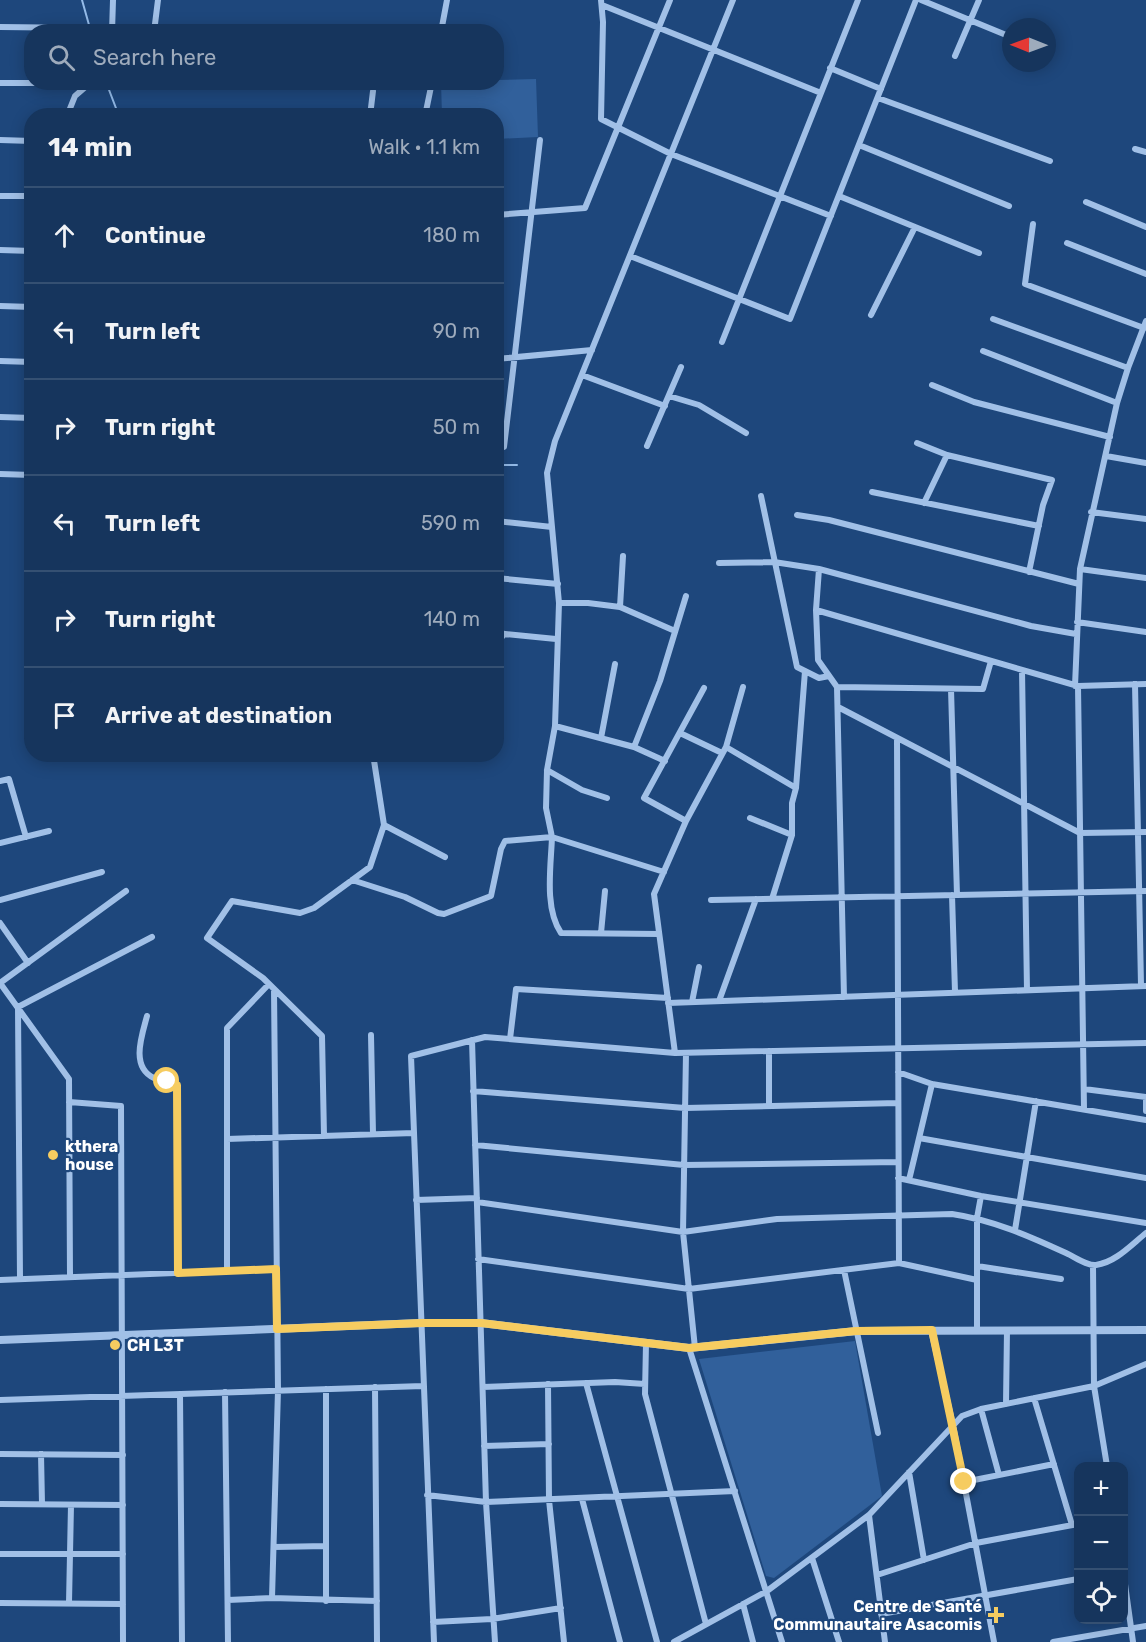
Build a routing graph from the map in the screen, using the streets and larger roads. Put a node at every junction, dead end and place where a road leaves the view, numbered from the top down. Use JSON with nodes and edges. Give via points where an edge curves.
{"nodes":[{"id":1,"x":113,"y":0,"type":"edge"},
{"id":2,"x":158,"y":0,"type":"edge"},
{"id":3,"x":447,"y":0,"type":"edge"},
{"id":4,"x":670,"y":0,"type":"edge"},
{"id":5,"x":733,"y":0,"type":"edge"},
{"id":6,"x":858,"y":0,"type":"edge"},
{"id":7,"x":919,"y":0,"type":"edge"},
{"id":8,"x":979,"y":0,"type":"edge"},
{"id":9,"x":602,"y":2,"type":"edge"},
{"id":10,"x":970,"y":20,"type":"junction"},
{"id":11,"x":112,"y":24,"type":"edge"},
{"id":12,"x":155,"y":24,"type":"edge"},
{"id":13,"x":442,"y":24,"type":"edge"},
{"id":14,"x":0,"y":27,"type":"edge"},
{"id":15,"x":24,"y":27,"type":"edge"},
{"id":16,"x":659,"y":28,"type":"junction"},
{"id":17,"x":1002,"y":33,"type":"edge"},
{"id":18,"x":713,"y":50,"type":"junction"},
{"id":19,"x":955,"y":56,"type":"dead end"},
{"id":20,"x":831,"y":68,"type":"junction"},
{"id":21,"x":0,"y":83,"type":"edge"},
{"id":22,"x":24,"y":83,"type":"edge"},
{"id":23,"x":881,"y":89,"type":"junction"},
{"id":24,"x":82,"y":90,"type":"edge"},
{"id":25,"x":430,"y":90,"type":"edge"},
{"id":26,"x":373,"y":91,"type":"dead end"},
{"id":27,"x":820,"y":93,"type":"junction"},
{"id":28,"x":878,"y":98,"type":"junction"},
{"id":29,"x":70,"y":108,"type":"edge"},
{"id":30,"x":371,"y":108,"type":"edge"},
{"id":31,"x":427,"y":108,"type":"edge"},
{"id":32,"x":618,"y":128,"type":"junction"},
{"id":33,"x":0,"y":140,"type":"edge"},
{"id":34,"x":540,"y":140,"type":"dead end"},
{"id":35,"x":24,"y":141,"type":"edge"},
{"id":36,"x":859,"y":145,"type":"junction"},
{"id":37,"x":1135,"y":149,"type":"dead end"},
{"id":38,"x":1146,"y":152,"type":"edge"},
{"id":39,"x":671,"y":154,"type":"junction"},
{"id":40,"x":1050,"y":160,"type":"dead end"},
{"id":41,"x":0,"y":196,"type":"edge"},
{"id":42,"x":24,"y":196,"type":"edge"},
{"id":43,"x":780,"y":196,"type":"junction"},
{"id":44,"x":839,"y":196,"type":"junction"},
{"id":45,"x":1086,"y":202,"type":"dead end"},
{"id":46,"x":1009,"y":206,"type":"dead end"},
{"id":47,"x":532,"y":212,"type":"junction"},
{"id":48,"x":504,"y":214,"type":"edge"},
{"id":49,"x":831,"y":216,"type":"junction"},
{"id":50,"x":1033,"y":224,"type":"dead end"},
{"id":51,"x":915,"y":227,"type":"junction"},
{"id":52,"x":1146,"y":227,"type":"edge"},
{"id":53,"x":1067,"y":243,"type":"dead end"},
{"id":54,"x":0,"y":250,"type":"edge"},
{"id":55,"x":24,"y":251,"type":"edge"},
{"id":56,"x":979,"y":253,"type":"dead end"},
{"id":57,"x":630,"y":256,"type":"junction"},
{"id":58,"x":1146,"y":274,"type":"edge"},
{"id":59,"x":739,"y":299,"type":"junction"},
{"id":60,"x":0,"y":306,"type":"edge"},
{"id":61,"x":24,"y":307,"type":"edge"},
{"id":62,"x":872,"y":315,"type":"dead end"},
{"id":63,"x":993,"y":319,"type":"dead end"},
{"id":64,"x":1145,"y":325,"type":"edge"},
{"id":65,"x":722,"y":342,"type":"dead end"},
{"id":66,"x":1138,"y":344,"type":"junction"},
{"id":67,"x":1146,"y":347,"type":"edge"},
{"id":68,"x":592,"y":351,"type":"junction"},
{"id":69,"x":982,"y":351,"type":"dead end"},
{"id":70,"x":514,"y":357,"type":"junction"},
{"id":71,"x":504,"y":358,"type":"edge"},
{"id":72,"x":0,"y":361,"type":"edge"},
{"id":73,"x":24,"y":362,"type":"edge"},
{"id":74,"x":681,"y":367,"type":"dead end"},
{"id":75,"x":1128,"y":368,"type":"junction"},
{"id":76,"x":582,"y":375,"type":"junction"},
{"id":77,"x":932,"y":385,"type":"dead end"},
{"id":78,"x":669,"y":396,"type":"junction"},
{"id":79,"x":1117,"y":403,"type":"junction"},
{"id":80,"x":664,"y":406,"type":"junction"},
{"id":81,"x":0,"y":417,"type":"edge"},
{"id":82,"x":24,"y":418,"type":"edge"},
{"id":83,"x":746,"y":433,"type":"dead end"},
{"id":84,"x":1110,"y":437,"type":"junction"},
{"id":85,"x":917,"y":443,"type":"dead end"},
{"id":86,"x":647,"y":446,"type":"dead end"},
{"id":87,"x":504,"y":447,"type":"dead end"},
{"id":88,"x":947,"y":455,"type":"junction"},
{"id":89,"x":1106,"y":456,"type":"junction"},
{"id":90,"x":1146,"y":463,"type":"edge"},
{"id":91,"x":0,"y":474,"type":"edge"},
{"id":92,"x":24,"y":475,"type":"edge"},
{"id":93,"x":872,"y":492,"type":"dead end"},
{"id":94,"x":761,"y":496,"type":"dead end"},
{"id":95,"x":924,"y":503,"type":"junction"},
{"id":96,"x":1091,"y":512,"type":"junction"},
{"id":97,"x":797,"y":515,"type":"dead end"},
{"id":98,"x":1146,"y":519,"type":"edge"},
{"id":99,"x":504,"y":522,"type":"edge"},
{"id":100,"x":1039,"y":526,"type":"junction"},
{"id":101,"x":552,"y":527,"type":"junction"},
{"id":102,"x":622,"y":556,"type":"dead end"},
{"id":103,"x":774,"y":561,"type":"junction"},
{"id":104,"x":719,"y":563,"type":"dead end"},
{"id":105,"x":819,"y":569,"type":"junction"},
{"id":106,"x":1080,"y":569,"type":"junction"},
{"id":107,"x":1029,"y":572,"type":"junction"},
{"id":108,"x":1146,"y":578,"type":"edge"},
{"id":109,"x":504,"y":579,"type":"edge"},
{"id":110,"x":558,"y":584,"type":"junction"},
{"id":111,"x":1079,"y":584,"type":"junction"},
{"id":112,"x":686,"y":596,"type":"dead end"},
{"id":113,"x":559,"y":603,"type":"junction"},
{"id":114,"x":620,"y":607,"type":"junction"},
{"id":115,"x":816,"y":610,"type":"junction"},
{"id":116,"x":1077,"y":622,"type":"junction"},
{"id":117,"x":675,"y":632,"type":"junction"},
{"id":118,"x":1146,"y":632,"type":"edge"},
{"id":119,"x":504,"y":633,"type":"edge"},
{"id":120,"x":1076,"y":634,"type":"junction"},
{"id":121,"x":556,"y":639,"type":"junction"},
{"id":122,"x":991,"y":661,"type":"junction"},
{"id":123,"x":615,"y":664,"type":"dead end"},
{"id":124,"x":1022,"y":670,"type":"junction"},
{"id":125,"x":805,"y":671,"type":"junction"},
{"id":126,"x":829,"y":676,"type":"junction"},
{"id":127,"x":1135,"y":684,"type":"junction"},
{"id":128,"x":1146,"y":684,"type":"edge"},
{"id":129,"x":1077,"y":686,"type":"junction"},
{"id":130,"x":743,"y":687,"type":"dead end"},
{"id":131,"x":837,"y":687,"type":"junction"},
{"id":132,"x":704,"y":688,"type":"dead end"},
{"id":133,"x":951,"y":689,"type":"junction"},
{"id":134,"x":838,"y":707,"type":"junction"},
{"id":135,"x":555,"y":726,"type":"junction"},
{"id":136,"x":680,"y":733,"type":"junction"},
{"id":137,"x":601,"y":738,"type":"junction"},
{"id":138,"x":897,"y":738,"type":"junction"},
{"id":139,"x":634,"y":747,"type":"junction"},
{"id":140,"x":724,"y":750,"type":"junction"},
{"id":141,"x":665,"y":760,"type":"junction"},
{"id":142,"x":374,"y":762,"type":"edge"},
{"id":143,"x":953,"y":767,"type":"junction"},
{"id":144,"x":547,"y":770,"type":"junction"},
{"id":145,"x":0,"y":781,"type":"edge"},
{"id":146,"x":796,"y":788,"type":"junction"},
{"id":147,"x":607,"y":798,"type":"dead end"},
{"id":148,"x":1024,"y":804,"type":"junction"},
{"id":149,"x":750,"y":818,"type":"dead end"},
{"id":150,"x":686,"y":821,"type":"junction"},
{"id":151,"x":384,"y":825,"type":"junction"},
{"id":152,"x":49,"y":831,"type":"dead end"},
{"id":153,"x":1138,"y":832,"type":"junction"},
{"id":154,"x":1146,"y":832,"type":"edge"},
{"id":155,"x":1080,"y":833,"type":"junction"},
{"id":156,"x":792,"y":835,"type":"junction"},
{"id":157,"x":26,"y":837,"type":"junction"},
{"id":158,"x":552,"y":837,"type":"junction"},
{"id":159,"x":0,"y":843,"type":"edge"},
{"id":160,"x":445,"y":856,"type":"dead end"},
{"id":161,"x":102,"y":872,"type":"dead end"},
{"id":162,"x":664,"y":872,"type":"junction"},
{"id":163,"x":352,"y":880,"type":"junction"},
{"id":164,"x":126,"y":891,"type":"dead end"},
{"id":165,"x":605,"y":891,"type":"dead end"},
{"id":166,"x":1142,"y":891,"type":"edge"},
{"id":167,"x":1081,"y":892,"type":"junction"},
{"id":168,"x":1025,"y":893,"type":"junction"},
{"id":169,"x":954,"y":895,"type":"junction"},
{"id":170,"x":897,"y":896,"type":"junction"},
{"id":171,"x":842,"y":897,"type":"junction"},
{"id":172,"x":756,"y":899,"type":"junction"},
{"id":173,"x":772,"y":899,"type":"junction"},
{"id":174,"x":0,"y":900,"type":"edge"},
{"id":175,"x":711,"y":900,"type":"dead end"},
{"id":176,"x":0,"y":923,"type":"edge"},
{"id":177,"x":1143,"y":929,"type":"edge"},
{"id":178,"x":601,"y":933,"type":"junction"},
{"id":179,"x":659,"y":934,"type":"junction"},
{"id":180,"x":152,"y":937,"type":"dead end"},
{"id":181,"x":28,"y":963,"type":"junction"},
{"id":182,"x":699,"y":967,"type":"dead end"},
{"id":183,"x":0,"y":983,"type":"edge"},
{"id":184,"x":271,"y":986,"type":"junction"},
{"id":185,"x":1143,"y":986,"type":"edge"},
{"id":186,"x":1082,"y":987,"type":"junction"},
{"id":187,"x":1026,"y":990,"type":"junction"},
{"id":188,"x":955,"y":992,"type":"junction"},
{"id":189,"x":898,"y":994,"type":"junction"},
{"id":190,"x":844,"y":997,"type":"junction"},
{"id":191,"x":668,"y":1001,"type":"junction"},
{"id":192,"x":719,"y":1001,"type":"junction"},
{"id":193,"x":692,"y":1002,"type":"junction"},
{"id":194,"x":18,"y":1008,"type":"junction"},
{"id":195,"x":147,"y":1016,"type":"dead end"},
{"id":196,"x":371,"y":1035,"type":"dead end"},
{"id":197,"x":510,"y":1039,"type":"junction"},
{"id":198,"x":472,"y":1040,"type":"junction"},
{"id":199,"x":1146,"y":1043,"type":"edge"},
{"id":200,"x":1083,"y":1044,"type":"junction"},
{"id":201,"x":898,"y":1048,"type":"junction"},
{"id":202,"x":769,"y":1051,"type":"junction"},
{"id":203,"x":675,"y":1053,"type":"junction"},
{"id":204,"x":686,"y":1053,"type":"junction"},
{"id":205,"x":898,"y":1072,"type":"junction"},
{"id":206,"x":932,"y":1084,"type":"junction"},
{"id":207,"x":1084,"y":1089,"type":"junction"},
{"id":208,"x":473,"y":1091,"type":"junction"},
{"id":209,"x":1146,"y":1097,"type":"edge"},
{"id":210,"x":1035,"y":1101,"type":"junction"},
{"id":211,"x":69,"y":1102,"type":"junction"},
{"id":212,"x":898,"y":1103,"type":"junction"},
{"id":213,"x":769,"y":1106,"type":"junction"},
{"id":214,"x":685,"y":1108,"type":"junction"},
{"id":215,"x":1084,"y":1109,"type":"junction"},
{"id":216,"x":1146,"y":1111,"type":"edge"},
{"id":217,"x":1146,"y":1120,"type":"edge"},
{"id":218,"x":414,"y":1133,"type":"junction"},
{"id":219,"x":374,"y":1134,"type":"junction"},
{"id":220,"x":324,"y":1136,"type":"junction"},
{"id":221,"x":275,"y":1137,"type":"junction"},
{"id":222,"x":919,"y":1137,"type":"junction"},
{"id":223,"x":227,"y":1139,"type":"junction"},
{"id":224,"x":475,"y":1145,"type":"junction"},
{"id":225,"x":1027,"y":1156,"type":"junction"},
{"id":226,"x":898,"y":1162,"type":"junction"},
{"id":227,"x":684,"y":1165,"type":"junction"},
{"id":228,"x":898,"y":1178,"type":"junction"},
{"id":229,"x":1146,"y":1178,"type":"edge"},
{"id":230,"x":909,"y":1180,"type":"junction"},
{"id":231,"x":981,"y":1196,"type":"junction"},
{"id":232,"x":416,"y":1200,"type":"junction"},
{"id":233,"x":477,"y":1200,"type":"junction"},
{"id":234,"x":1019,"y":1203,"type":"junction"},
{"id":235,"x":898,"y":1215,"type":"junction"},
{"id":236,"x":977,"y":1218,"type":"junction"},
{"id":237,"x":1146,"y":1223,"type":"edge"},
{"id":238,"x":1015,"y":1230,"type":"junction"},
{"id":239,"x":683,"y":1232,"type":"junction"},
{"id":240,"x":1146,"y":1233,"type":"edge"},
{"id":241,"x":478,"y":1258,"type":"junction"},
{"id":242,"x":899,"y":1263,"type":"junction"},
{"id":243,"x":977,"y":1266,"type":"junction"},
{"id":244,"x":1093,"y":1266,"type":"junction"},
{"id":245,"x":276,"y":1269,"type":"junction"},
{"id":246,"x":844,"y":1270,"type":"junction"},
{"id":247,"x":227,"y":1271,"type":"junction"},
{"id":248,"x":178,"y":1273,"type":"junction"},
{"id":249,"x":122,"y":1275,"type":"junction"},
{"id":250,"x":70,"y":1277,"type":"junction"},
{"id":251,"x":20,"y":1279,"type":"junction"},
{"id":252,"x":1061,"y":1279,"type":"dead end"},
{"id":253,"x":0,"y":1280,"type":"edge"},
{"id":254,"x":977,"y":1280,"type":"junction"},
{"id":255,"x":689,"y":1289,"type":"junction"},
{"id":256,"x":421,"y":1323,"type":"junction"},
{"id":257,"x":481,"y":1323,"type":"junction"},
{"id":258,"x":277,"y":1329,"type":"junction"},
{"id":259,"x":932,"y":1330,"type":"junction"},
{"id":260,"x":977,"y":1330,"type":"junction"},
{"id":261,"x":1007,"y":1330,"type":"junction"},
{"id":262,"x":1095,"y":1330,"type":"junction"},
{"id":263,"x":1146,"y":1330,"type":"edge"},
{"id":264,"x":856,"y":1331,"type":"junction"},
{"id":265,"x":122,"y":1335,"type":"junction"},
{"id":266,"x":0,"y":1341,"type":"edge"},
{"id":267,"x":646,"y":1343,"type":"junction"},
{"id":268,"x":692,"y":1348,"type":"junction"},
{"id":269,"x":1146,"y":1364,"type":"edge"},
{"id":270,"x":586,"y":1383,"type":"junction"},
{"id":271,"x":548,"y":1384,"type":"junction"},
{"id":272,"x":645,"y":1384,"type":"junction"},
{"id":273,"x":423,"y":1386,"type":"junction"},
{"id":274,"x":1094,"y":1386,"type":"junction"},
{"id":275,"x":375,"y":1387,"type":"junction"},
{"id":276,"x":483,"y":1387,"type":"junction"},
{"id":277,"x":327,"y":1389,"type":"junction"},
{"id":278,"x":278,"y":1390,"type":"junction"},
{"id":279,"x":225,"y":1392,"type":"junction"},
{"id":280,"x":180,"y":1394,"type":"junction"},
{"id":281,"x":122,"y":1396,"type":"junction"},
{"id":282,"x":1034,"y":1398,"type":"junction"},
{"id":283,"x":0,"y":1400,"type":"edge"},
{"id":284,"x":1006,"y":1404,"type":"junction"},
{"id":285,"x":981,"y":1409,"type":"junction"},
{"id":286,"x":953,"y":1425,"type":"junction"},
{"id":287,"x":878,"y":1433,"type":"dead end"},
{"id":288,"x":549,"y":1444,"type":"junction"},
{"id":289,"x":484,"y":1446,"type":"junction"},
{"id":290,"x":0,"y":1454,"type":"edge"},
{"id":291,"x":41,"y":1454,"type":"junction"},
{"id":292,"x":123,"y":1455,"type":"junction"},
{"id":293,"x":1106,"y":1462,"type":"edge"},
{"id":294,"x":1054,"y":1464,"type":"junction"},
{"id":295,"x":909,"y":1472,"type":"junction"},
{"id":296,"x":999,"y":1475,"type":"junction"},
{"id":297,"x":964,"y":1482,"type":"junction"},
{"id":298,"x":735,"y":1491,"type":"junction"},
{"id":299,"x":672,"y":1494,"type":"junction"},
{"id":300,"x":428,"y":1496,"type":"junction"},
{"id":301,"x":616,"y":1497,"type":"junction"},
{"id":302,"x":582,"y":1499,"type":"junction"},
{"id":303,"x":549,"y":1500,"type":"junction"},
{"id":304,"x":486,"y":1502,"type":"junction"},
{"id":305,"x":0,"y":1504,"type":"edge"},
{"id":306,"x":42,"y":1504,"type":"junction"},
{"id":307,"x":71,"y":1505,"type":"junction"},
{"id":308,"x":123,"y":1505,"type":"junction"},
{"id":309,"x":869,"y":1515,"type":"junction"},
{"id":310,"x":1074,"y":1522,"type":"edge"},
{"id":311,"x":1074,"y":1525,"type":"edge"},
{"id":312,"x":976,"y":1544,"type":"junction"},
{"id":313,"x":326,"y":1546,"type":"junction"},
{"id":314,"x":274,"y":1547,"type":"junction"},
{"id":315,"x":0,"y":1554,"type":"edge"},
{"id":316,"x":70,"y":1554,"type":"junction"},
{"id":317,"x":123,"y":1554,"type":"junction"},
{"id":318,"x":812,"y":1558,"type":"junction"},
{"id":319,"x":924,"y":1560,"type":"junction"},
{"id":320,"x":876,"y":1575,"type":"junction"},
{"id":321,"x":1074,"y":1580,"type":"edge"},
{"id":322,"x":767,"y":1592,"type":"junction"},
{"id":323,"x":986,"y":1595,"type":"junction"},
{"id":324,"x":272,"y":1598,"type":"junction"},
{"id":325,"x":228,"y":1600,"type":"junction"},
{"id":326,"x":326,"y":1601,"type":"junction"},
{"id":327,"x":376,"y":1601,"type":"junction"},
{"id":328,"x":0,"y":1602,"type":"edge"},
{"id":329,"x":69,"y":1604,"type":"junction"},
{"id":330,"x":123,"y":1604,"type":"junction"},
{"id":331,"x":743,"y":1604,"type":"junction"},
{"id":332,"x":1128,"y":1606,"type":"edge"},
{"id":333,"x":561,"y":1608,"type":"junction"},
{"id":334,"x":881,"y":1614,"type":"junction"},
{"id":335,"x":492,"y":1619,"type":"junction"},
{"id":336,"x":433,"y":1622,"type":"junction"},
{"id":337,"x":706,"y":1624,"type":"junction"},
{"id":338,"x":1146,"y":1626,"type":"edge"},
{"id":339,"x":1131,"y":1628,"type":"junction"},
{"id":340,"x":123,"y":1642,"type":"edge"},
{"id":341,"x":182,"y":1642,"type":"edge"},
{"id":342,"x":228,"y":1642,"type":"edge"},
{"id":343,"x":377,"y":1642,"type":"edge"},
{"id":344,"x":434,"y":1642,"type":"edge"},
{"id":345,"x":495,"y":1642,"type":"edge"},
{"id":346,"x":564,"y":1642,"type":"edge"},
{"id":347,"x":620,"y":1642,"type":"edge"},
{"id":348,"x":657,"y":1642,"type":"edge"},
{"id":349,"x":675,"y":1642,"type":"edge"},
{"id":350,"x":753,"y":1642,"type":"edge"},
{"id":351,"x":782,"y":1642,"type":"edge"},
{"id":352,"x":839,"y":1642,"type":"edge"},
{"id":353,"x":885,"y":1642,"type":"edge"},
{"id":354,"x":994,"y":1642,"type":"edge"},
{"id":355,"x":1053,"y":1642,"type":"edge"},
{"id":356,"x":1133,"y":1642,"type":"edge"}],
"edges":[{"from":1,"to":11,"type":"street"},
{"from":2,"to":12,"type":"street"},
{"from":3,"to":13,"type":"street"},
{"from":4,"to":16,"type":"street"},
{"from":5,"to":18,"type":"street"},
{"from":6,"to":20,"type":"street"},
{"from":7,"to":10,"type":"street"},
{"from":7,"to":23,"type":"street"},
{"from":8,"to":10,"type":"street"},
{"from":9,"to":16,"type":"street"},
{"from":9,"to":32,"type":"street","via":[[601,119]]},
{"from":10,"to":17,"type":"street"},
{"from":10,"to":19,"type":"street"},
{"from":14,"to":15,"type":"street"},
{"from":16,"to":18,"type":"street"},
{"from":16,"to":32,"type":"street"},
{"from":18,"to":27,"type":"street"},
{"from":18,"to":39,"type":"street"},
{"from":20,"to":23,"type":"street"},
{"from":20,"to":27,"type":"street"},
{"from":21,"to":22,"type":"street"},
{"from":23,"to":28,"type":"street"},
{"from":24,"to":29,"type":"street"},
{"from":25,"to":31,"type":"street"},
{"from":26,"to":30,"type":"street"},
{"from":27,"to":43,"type":"street"},
{"from":28,"to":36,"type":"street"},
{"from":28,"to":40,"type":"street"},
{"from":32,"to":39,"type":"street"},
{"from":32,"to":47,"type":"street","via":[[585,208]]},
{"from":33,"to":35,"type":"street"},
{"from":34,"to":47,"type":"street"},
{"from":36,"to":44,"type":"street"},
{"from":36,"to":46,"type":"street"},
{"from":37,"to":38,"type":"street"},
{"from":39,"to":43,"type":"street"},
{"from":39,"to":57,"type":"street"},
{"from":41,"to":42,"type":"street"},
{"from":43,"to":49,"type":"street"},
{"from":43,"to":59,"type":"street"},
{"from":44,"to":49,"type":"street"},
{"from":44,"to":51,"type":"street"},
{"from":45,"to":52,"type":"street"},
{"from":47,"to":48,"type":"street"},
{"from":47,"to":70,"type":"street"},
{"from":49,"to":59,"type":"street","via":[[790,319]]},
{"from":50,"to":64,"type":"street","via":[[1025,284]]},
{"from":51,"to":56,"type":"street"},
{"from":51,"to":62,"type":"street"},
{"from":53,"to":58,"type":"street"},
{"from":54,"to":55,"type":"street"},
{"from":57,"to":59,"type":"street"},
{"from":57,"to":68,"type":"street"},
{"from":59,"to":65,"type":"street"},
{"from":60,"to":61,"type":"street"},
{"from":63,"to":75,"type":"street"},
{"from":64,"to":66,"type":"street"},
{"from":66,"to":67,"type":"street"},
{"from":66,"to":75,"type":"street"},
{"from":68,"to":70,"type":"street"},
{"from":68,"to":76,"type":"street"},
{"from":69,"to":79,"type":"street"},
{"from":70,"to":71,"type":"street"},
{"from":70,"to":87,"type":"street"},
{"from":72,"to":73,"type":"street"},
{"from":74,"to":78,"type":"street"},
{"from":75,"to":79,"type":"street"},
{"from":76,"to":80,"type":"street"},
{"from":76,"to":101,"type":"street","via":[[555,441],[547,473]]},
{"from":77,"to":84,"type":"street","via":[[974,402]]},
{"from":78,"to":80,"type":"street"},
{"from":78,"to":83,"type":"street","via":[[699,405]]},
{"from":79,"to":84,"type":"street"},
{"from":80,"to":86,"type":"street"},
{"from":81,"to":82,"type":"street"},
{"from":84,"to":89,"type":"street"},
{"from":85,"to":88,"type":"street"},
{"from":88,"to":95,"type":"street"},
{"from":88,"to":100,"type":"street","via":[[1052,480]]},
{"from":89,"to":90,"type":"street"},
{"from":89,"to":96,"type":"street"},
{"from":91,"to":92,"type":"street"},
{"from":93,"to":95,"type":"street"},
{"from":94,"to":103,"type":"street"},
{"from":95,"to":100,"type":"street"},
{"from":96,"to":98,"type":"street"},
{"from":96,"to":106,"type":"street"},
{"from":97,"to":107,"type":"street","via":[[830,520]]},
{"from":99,"to":101,"type":"street"},
{"from":100,"to":107,"type":"street"},
{"from":101,"to":110,"type":"street"},
{"from":102,"to":114,"type":"street"},
{"from":103,"to":104,"type":"street"},
{"from":103,"to":105,"type":"street"},
{"from":103,"to":125,"type":"street","via":[[796,667]]},
{"from":105,"to":115,"type":"street"},
{"from":105,"to":120,"type":"street","via":[[1031,626]]},
{"from":106,"to":108,"type":"street"},
{"from":106,"to":111,"type":"street"},
{"from":107,"to":111,"type":"street"},
{"from":109,"to":110,"type":"street"},
{"from":110,"to":113,"type":"street"},
{"from":111,"to":116,"type":"street"},
{"from":112,"to":117,"type":"street"},
{"from":113,"to":114,"type":"street"},
{"from":113,"to":121,"type":"street"},
{"from":114,"to":117,"type":"street"},
{"from":115,"to":122,"type":"street"},
{"from":115,"to":126,"type":"street","via":[[818,660]]},
{"from":116,"to":118,"type":"street"},
{"from":116,"to":120,"type":"street"},
{"from":117,"to":139,"type":"street"},
{"from":119,"to":121,"type":"street"},
{"from":120,"to":129,"type":"street"},
{"from":121,"to":135,"type":"street"},
{"from":122,"to":124,"type":"street"},
{"from":122,"to":133,"type":"street","via":[[983,689]]},
{"from":123,"to":137,"type":"street"},
{"from":124,"to":129,"type":"street"},
{"from":124,"to":148,"type":"street"},
{"from":125,"to":126,"type":"street","via":[[819,678]]},
{"from":125,"to":146,"type":"street"},
{"from":126,"to":131,"type":"street"},
{"from":127,"to":128,"type":"street"},
{"from":127,"to":129,"type":"street"},
{"from":127,"to":153,"type":"street"},
{"from":129,"to":155,"type":"street"},
{"from":130,"to":140,"type":"street"},
{"from":131,"to":133,"type":"street"},
{"from":131,"to":134,"type":"street"},
{"from":132,"to":136,"type":"street"},
{"from":133,"to":143,"type":"street"},
{"from":134,"to":138,"type":"street"},
{"from":134,"to":171,"type":"street"},
{"from":135,"to":137,"type":"street"},
{"from":135,"to":144,"type":"street"},
{"from":136,"to":140,"type":"street"},
{"from":136,"to":141,"type":"street"},
{"from":137,"to":139,"type":"street"},
{"from":138,"to":143,"type":"street"},
{"from":138,"to":170,"type":"street"},
{"from":139,"to":141,"type":"street"},
{"from":140,"to":146,"type":"street"},
{"from":140,"to":150,"type":"street"},
{"from":141,"to":150,"type":"street","via":[[644,798]]},
{"from":142,"to":151,"type":"street"},
{"from":143,"to":148,"type":"street"},
{"from":143,"to":169,"type":"street"},
{"from":144,"to":147,"type":"street","via":[[582,790]]},
{"from":144,"to":158,"type":"street","via":[[546,808]]},
{"from":145,"to":157,"type":"street","via":[[9,779]]},
{"from":146,"to":156,"type":"street"},
{"from":148,"to":155,"type":"street"},
{"from":148,"to":168,"type":"street"},
{"from":149,"to":156,"type":"street"},
{"from":150,"to":162,"type":"street"},
{"from":151,"to":160,"type":"street"},
{"from":151,"to":163,"type":"street","via":[[370,867]]},
{"from":152,"to":157,"type":"street"},
{"from":153,"to":154,"type":"street"},
{"from":153,"to":155,"type":"street"},
{"from":153,"to":166,"type":"street"},
{"from":155,"to":167,"type":"street"},
{"from":156,"to":173,"type":"street"},
{"from":157,"to":159,"type":"street"},
{"from":158,"to":162,"type":"street"},
{"from":158,"to":163,"type":"street","via":[[505,841],[491,896],[444,914]]},
{"from":158,"to":178,"type":"street","via":[[551,908],[555,924],[561,933]]},
{"from":161,"to":174,"type":"street"},
{"from":162,"to":179,"type":"street","via":[[654,894]]},
{"from":163,"to":184,"type":"street","via":[[314,908],[300,913],[231,901],[207,938]]},
{"from":164,"to":181,"type":"street"},
{"from":165,"to":178,"type":"street"},
{"from":166,"to":167,"type":"street"},
{"from":166,"to":177,"type":"street"},
{"from":167,"to":168,"type":"street"},
{"from":167,"to":186,"type":"street"},
{"from":168,"to":169,"type":"street"},
{"from":168,"to":187,"type":"street"},
{"from":169,"to":170,"type":"street"},
{"from":169,"to":188,"type":"street"},
{"from":170,"to":171,"type":"street"},
{"from":170,"to":189,"type":"street"},
{"from":171,"to":173,"type":"street"},
{"from":171,"to":190,"type":"street"},
{"from":172,"to":173,"type":"street"},
{"from":172,"to":175,"type":"street"},
{"from":172,"to":192,"type":"street"},
{"from":176,"to":181,"type":"street"},
{"from":177,"to":185,"type":"street"},
{"from":178,"to":179,"type":"street"},
{"from":179,"to":191,"type":"street"},
{"from":180,"to":194,"type":"street"},
{"from":181,"to":183,"type":"street"},
{"from":182,"to":193,"type":"street"},
{"from":183,"to":194,"type":"street"},
{"from":184,"to":220,"type":"street","via":[[322,1036]]},
{"from":184,"to":221,"type":"street"},
{"from":184,"to":223,"type":"street","via":[[227,1028]]},
{"from":185,"to":186,"type":"street"},
{"from":186,"to":187,"type":"street"},
{"from":186,"to":200,"type":"street"},
{"from":187,"to":188,"type":"street"},
{"from":188,"to":189,"type":"street"},
{"from":189,"to":190,"type":"street"},
{"from":189,"to":201,"type":"street"},
{"from":190,"to":192,"type":"street"},
{"from":191,"to":193,"type":"street"},
{"from":191,"to":197,"type":"street","via":[[516,989]]},
{"from":191,"to":203,"type":"street"},
{"from":192,"to":193,"type":"street"},
{"from":194,"to":211,"type":"street","via":[[69,1079]]},
{"from":194,"to":251,"type":"street"},
{"from":195,"to":248,"type":"street","via":[[139,1048],[142,1065],[153,1077],[177,1085]]},
{"from":196,"to":219,"type":"street"},
{"from":197,"to":198,"type":"street"},
{"from":197,"to":203,"type":"street"},
{"from":198,"to":208,"type":"street"},
{"from":198,"to":218,"type":"street","via":[[411,1056]]},
{"from":199,"to":200,"type":"street"},
{"from":200,"to":201,"type":"street"},
{"from":200,"to":207,"type":"street"},
{"from":201,"to":202,"type":"street"},
{"from":201,"to":205,"type":"street"},
{"from":202,"to":204,"type":"street"},
{"from":202,"to":213,"type":"street"},
{"from":203,"to":204,"type":"street"},
{"from":204,"to":214,"type":"street"},
{"from":205,"to":206,"type":"street"},
{"from":205,"to":212,"type":"street"},
{"from":206,"to":210,"type":"street"},
{"from":206,"to":222,"type":"street"},
{"from":207,"to":209,"type":"street"},
{"from":207,"to":215,"type":"street"},
{"from":208,"to":214,"type":"street"},
{"from":208,"to":224,"type":"street"},
{"from":209,"to":216,"type":"street"},
{"from":210,"to":215,"type":"street"},
{"from":210,"to":225,"type":"street"},
{"from":211,"to":249,"type":"street","via":[[121,1106]]},
{"from":211,"to":250,"type":"street"},
{"from":212,"to":213,"type":"street"},
{"from":212,"to":226,"type":"street"},
{"from":213,"to":214,"type":"street"},
{"from":214,"to":227,"type":"street"},
{"from":215,"to":217,"type":"street"},
{"from":218,"to":219,"type":"street"},
{"from":218,"to":232,"type":"street"},
{"from":219,"to":220,"type":"street"},
{"from":220,"to":221,"type":"street"},
{"from":221,"to":223,"type":"street"},
{"from":221,"to":245,"type":"street"},
{"from":222,"to":225,"type":"street"},
{"from":222,"to":230,"type":"street"},
{"from":223,"to":247,"type":"street"},
{"from":224,"to":227,"type":"street"},
{"from":224,"to":233,"type":"street"},
{"from":225,"to":229,"type":"street"},
{"from":225,"to":234,"type":"street"},
{"from":226,"to":227,"type":"street"},
{"from":226,"to":228,"type":"street"},
{"from":227,"to":239,"type":"street"},
{"from":228,"to":230,"type":"street"},
{"from":228,"to":235,"type":"street"},
{"from":230,"to":231,"type":"street"},
{"from":231,"to":234,"type":"street"},
{"from":231,"to":236,"type":"street"},
{"from":232,"to":233,"type":"street"},
{"from":232,"to":256,"type":"street"},
{"from":233,"to":239,"type":"street"},
{"from":233,"to":241,"type":"street"},
{"from":234,"to":237,"type":"street"},
{"from":234,"to":238,"type":"street"},
{"from":235,"to":236,"type":"street","via":[[952,1214]]},
{"from":235,"to":239,"type":"street","via":[[777,1219]]},
{"from":235,"to":242,"type":"street"},
{"from":236,"to":238,"type":"street"},
{"from":236,"to":243,"type":"street"},
{"from":238,"to":244,"type":"street"},
{"from":239,"to":255,"type":"street"},
{"from":240,"to":244,"type":"street","via":[[1119,1255]]},
{"from":241,"to":255,"type":"street"},
{"from":241,"to":257,"type":"street"},
{"from":242,"to":246,"type":"street"},
{"from":242,"to":254,"type":"street"},
{"from":243,"to":252,"type":"street"},
{"from":243,"to":254,"type":"street"},
{"from":244,"to":262,"type":"street"},
{"from":245,"to":247,"type":"street"},
{"from":245,"to":258,"type":"street"},
{"from":246,"to":255,"type":"street"},
{"from":246,"to":264,"type":"street"},
{"from":247,"to":248,"type":"street"},
{"from":248,"to":249,"type":"street"},
{"from":249,"to":250,"type":"street"},
{"from":249,"to":265,"type":"street"},
{"from":250,"to":251,"type":"street"},
{"from":251,"to":253,"type":"street"},
{"from":254,"to":260,"type":"street"},
{"from":255,"to":268,"type":"street"},
{"from":256,"to":257,"type":"street"},
{"from":256,"to":258,"type":"street"},
{"from":256,"to":273,"type":"street"},
{"from":257,"to":267,"type":"street"},
{"from":257,"to":276,"type":"street"},
{"from":258,"to":265,"type":"street"},
{"from":258,"to":278,"type":"street"},
{"from":259,"to":260,"type":"street"},
{"from":259,"to":264,"type":"street"},
{"from":259,"to":286,"type":"street"},
{"from":260,"to":261,"type":"street"},
{"from":261,"to":262,"type":"street"},
{"from":261,"to":284,"type":"street"},
{"from":262,"to":263,"type":"street"},
{"from":262,"to":274,"type":"street"},
{"from":264,"to":268,"type":"street"},
{"from":264,"to":287,"type":"street"},
{"from":265,"to":266,"type":"street"},
{"from":265,"to":281,"type":"street"},
{"from":267,"to":268,"type":"street"},
{"from":267,"to":272,"type":"street"},
{"from":268,"to":298,"type":"street"},
{"from":269,"to":274,"type":"street"},
{"from":270,"to":271,"type":"street"},
{"from":270,"to":272,"type":"street"},
{"from":270,"to":301,"type":"street"},
{"from":271,"to":276,"type":"street"},
{"from":271,"to":288,"type":"street"},
{"from":272,"to":299,"type":"street"},
{"from":273,"to":275,"type":"street"},
{"from":273,"to":300,"type":"street"},
{"from":274,"to":282,"type":"street"},
{"from":274,"to":293,"type":"street"},
{"from":275,"to":277,"type":"street"},
{"from":275,"to":327,"type":"street"},
{"from":276,"to":289,"type":"street"},
{"from":277,"to":278,"type":"street"},
{"from":277,"to":313,"type":"street"},
{"from":278,"to":279,"type":"street"},
{"from":278,"to":314,"type":"street"},
{"from":279,"to":280,"type":"street"},
{"from":279,"to":325,"type":"street"},
{"from":280,"to":281,"type":"street"},
{"from":280,"to":341,"type":"street"},
{"from":281,"to":283,"type":"street"},
{"from":281,"to":292,"type":"street"},
{"from":282,"to":284,"type":"street"},
{"from":282,"to":294,"type":"street"},
{"from":284,"to":285,"type":"street"},
{"from":285,"to":286,"type":"street","via":[[962,1416]]},
{"from":285,"to":296,"type":"street"},
{"from":286,"to":295,"type":"street"},
{"from":286,"to":297,"type":"street"},
{"from":288,"to":289,"type":"street"},
{"from":288,"to":303,"type":"street"},
{"from":289,"to":304,"type":"street"},
{"from":290,"to":291,"type":"street"},
{"from":291,"to":292,"type":"street"},
{"from":291,"to":306,"type":"street"},
{"from":292,"to":308,"type":"street"},
{"from":294,"to":296,"type":"street"},
{"from":294,"to":310,"type":"street"},
{"from":295,"to":309,"type":"street"},
{"from":295,"to":319,"type":"street"},
{"from":296,"to":297,"type":"street"},
{"from":297,"to":312,"type":"street"},
{"from":298,"to":299,"type":"street"},
{"from":298,"to":322,"type":"street"},
{"from":299,"to":301,"type":"street"},
{"from":299,"to":337,"type":"street"},
{"from":300,"to":304,"type":"street"},
{"from":300,"to":336,"type":"street"},
{"from":301,"to":302,"type":"street"},
{"from":301,"to":348,"type":"street"},
{"from":302,"to":303,"type":"street"},
{"from":302,"to":347,"type":"street"},
{"from":303,"to":304,"type":"street"},
{"from":303,"to":333,"type":"street"},
{"from":304,"to":335,"type":"street"},
{"from":305,"to":306,"type":"street"},
{"from":306,"to":307,"type":"street"},
{"from":307,"to":308,"type":"street"},
{"from":307,"to":316,"type":"street"},
{"from":308,"to":317,"type":"street"},
{"from":309,"to":318,"type":"street"},
{"from":309,"to":320,"type":"street"},
{"from":311,"to":312,"type":"street"},
{"from":312,"to":319,"type":"street"},
{"from":312,"to":323,"type":"street"},
{"from":313,"to":314,"type":"street"},
{"from":313,"to":326,"type":"street"},
{"from":314,"to":324,"type":"street"},
{"from":315,"to":316,"type":"street"},
{"from":316,"to":317,"type":"street"},
{"from":316,"to":329,"type":"street"},
{"from":317,"to":330,"type":"street"},
{"from":318,"to":322,"type":"street"},
{"from":318,"to":352,"type":"street"},
{"from":319,"to":320,"type":"street"},
{"from":320,"to":334,"type":"street"},
{"from":321,"to":323,"type":"street"},
{"from":322,"to":331,"type":"street"},
{"from":322,"to":351,"type":"street"},
{"from":323,"to":334,"type":"street"},
{"from":323,"to":354,"type":"street"},
{"from":324,"to":325,"type":"street"},
{"from":324,"to":326,"type":"street"},
{"from":325,"to":342,"type":"street"},
{"from":326,"to":327,"type":"street"},
{"from":327,"to":343,"type":"street"},
{"from":328,"to":329,"type":"street"},
{"from":329,"to":330,"type":"street"},
{"from":330,"to":340,"type":"street"},
{"from":331,"to":337,"type":"street"},
{"from":331,"to":350,"type":"street"},
{"from":332,"to":339,"type":"street"},
{"from":333,"to":335,"type":"street"},
{"from":333,"to":346,"type":"street"},
{"from":334,"to":353,"type":"street"},
{"from":335,"to":336,"type":"street"},
{"from":335,"to":345,"type":"street"},
{"from":336,"to":344,"type":"street"},
{"from":337,"to":349,"type":"street"},
{"from":338,"to":339,"type":"street"},
{"from":339,"to":355,"type":"street"},
{"from":339,"to":356,"type":"street"}]}
